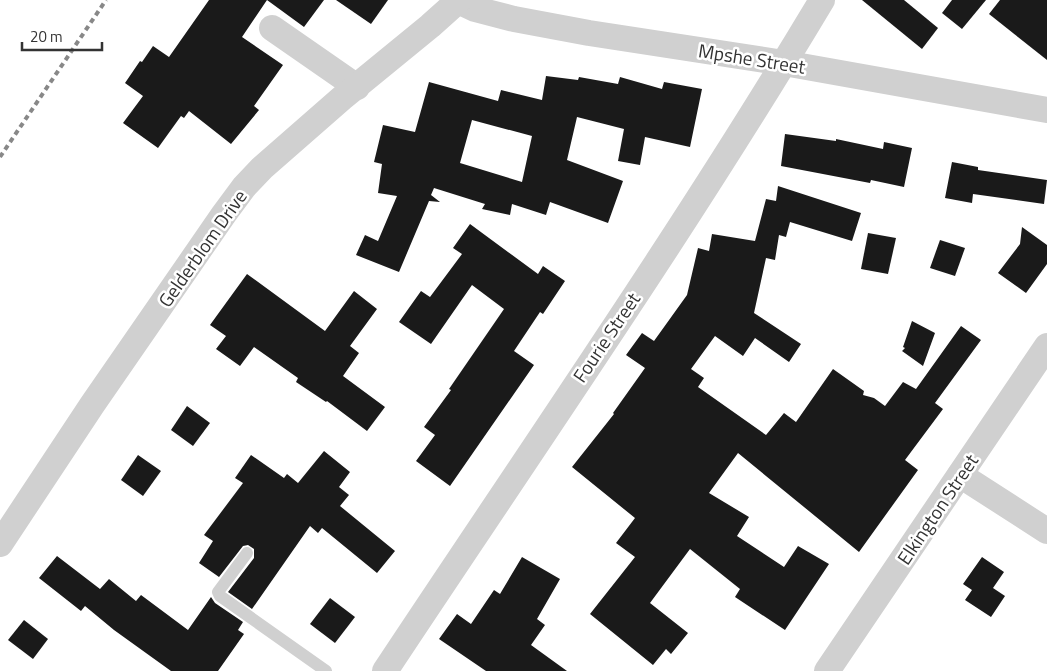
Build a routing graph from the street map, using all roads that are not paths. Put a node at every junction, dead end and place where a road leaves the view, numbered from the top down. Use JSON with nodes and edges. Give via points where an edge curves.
{"nodes":[{"id":1,"x":458,"y":0,"type":"edge"},
{"id":2,"x":822,"y":0,"type":"edge"},
{"id":3,"x":272,"y":28,"type":"dead end"},
{"id":4,"x":784,"y":63,"type":"junction"},
{"id":5,"x":357,"y":87,"type":"junction"},
{"id":6,"x":1047,"y":110,"type":"edge"},
{"id":7,"x":1047,"y":346,"type":"edge"},
{"id":8,"x":960,"y":474,"type":"junction"},
{"id":9,"x":1047,"y":531,"type":"edge"},
{"id":10,"x":0,"y":544,"type":"edge"},
{"id":11,"x":247,"y":553,"type":"dead end"},
{"id":12,"x":326,"y":671,"type":"edge"},
{"id":13,"x":385,"y":671,"type":"edge"},
{"id":14,"x":827,"y":671,"type":"edge"}],
"edges":[{"from":1,"to":4,"type":"street","name":"Mpshe Street","via":[[475,9],[514,19]]},
{"from":1,"to":5,"type":"street","name":"Gelderblom Drive"},
{"from":2,"to":4,"type":"street","name":"Fourie Street"},
{"from":3,"to":5,"type":"street"},
{"from":4,"to":6,"type":"street","name":"Mpshe Street"},
{"from":4,"to":13,"type":"street","name":"Fourie Street"},
{"from":5,"to":10,"type":"street","name":"Gelderblom Drive","via":[[244,187]]},
{"from":7,"to":8,"type":"street","name":"Elkington Street"},
{"from":8,"to":9,"type":"street"},
{"from":8,"to":14,"type":"street","name":"Elkington Street"},
{"from":11,"to":12,"type":"lane","via":[[218,592],[220,596]]}]}
